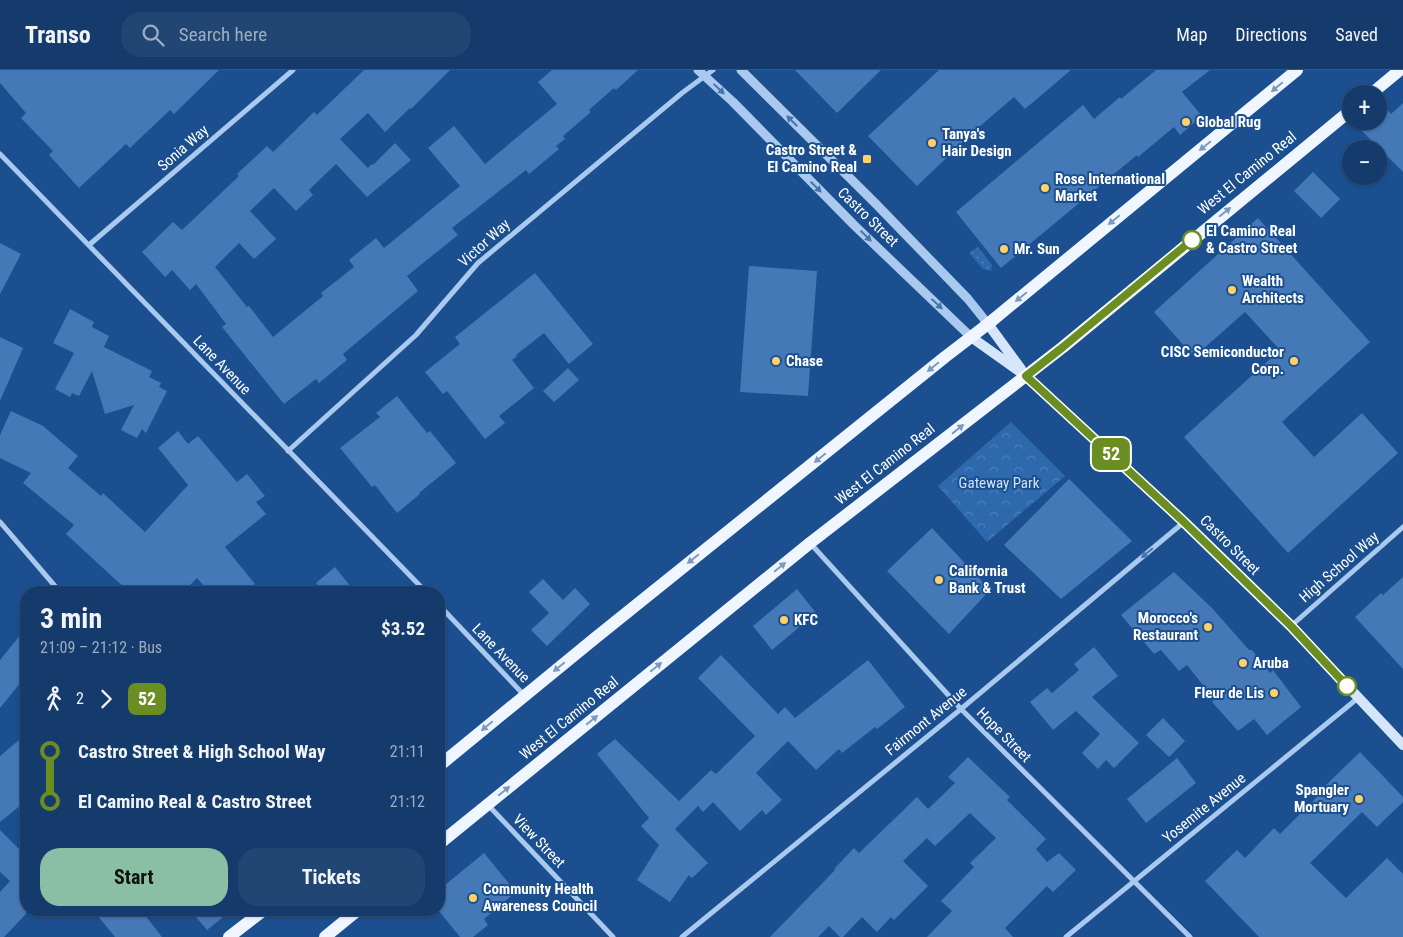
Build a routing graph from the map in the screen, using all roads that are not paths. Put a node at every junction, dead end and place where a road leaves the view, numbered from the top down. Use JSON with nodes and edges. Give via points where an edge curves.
{"nodes":[{"id":1,"x":293,"y":70,"type":"edge"},
{"id":2,"x":712,"y":70,"type":"edge"},
{"id":3,"x":741,"y":70,"type":"edge"},
{"id":4,"x":1298,"y":70,"type":"edge"},
{"id":5,"x":1400,"y":70,"type":"edge"},
{"id":6,"x":701,"y":73,"type":"edge"},
{"id":7,"x":1382,"y":85,"type":"edge"},
{"id":8,"x":1342,"y":117,"type":"edge"},
{"id":9,"x":0,"y":154,"type":"edge"},
{"id":10,"x":89,"y":245,"type":"junction"},
{"id":11,"x":988,"y":324,"type":"junction"},
{"id":12,"x":972,"y":337,"type":"junction"},
{"id":13,"x":1026,"y":376,"type":"junction"},
{"id":14,"x":288,"y":451,"type":"junction"},
{"id":15,"x":0,"y":522,"type":"edge"},
{"id":16,"x":1184,"y":522,"type":"junction"},
{"id":17,"x":1403,"y":527,"type":"edge"},
{"id":18,"x":810,"y":543,"type":"junction"},
{"id":19,"x":55,"y":586,"type":"edge"},
{"id":20,"x":420,"y":586,"type":"edge"},
{"id":21,"x":445,"y":612,"type":"edge"},
{"id":22,"x":1291,"y":626,"type":"junction"},
{"id":23,"x":525,"y":695,"type":"junction"},
{"id":24,"x":1358,"y":698,"type":"junction"},
{"id":25,"x":961,"y":709,"type":"junction"},
{"id":26,"x":1403,"y":745,"type":"edge"},
{"id":27,"x":445,"y":761,"type":"edge"},
{"id":28,"x":487,"y":805,"type":"junction"},
{"id":29,"x":445,"y":839,"type":"edge"},
{"id":30,"x":1134,"y":881,"type":"junction"},
{"id":31,"x":256,"y":916,"type":"edge"},
{"id":32,"x":351,"y":916,"type":"edge"},
{"id":33,"x":229,"y":937,"type":"edge"},
{"id":34,"x":325,"y":937,"type":"edge"},
{"id":35,"x":613,"y":937,"type":"edge"},
{"id":36,"x":682,"y":937,"type":"edge"},
{"id":37,"x":1066,"y":937,"type":"edge"},
{"id":38,"x":1190,"y":937,"type":"edge"}],
"edges":[{"from":1,"to":10,"type":"street","name":"Sonia Way"},
{"from":2,"to":6,"type":"street","name":"Victor Way"},
{"from":11,"to":3,"type":"street","name":"Castro Street","one_way":true,"via":[[882,210]]},
{"from":4,"to":11,"type":"main road","one_way":true},
{"from":5,"to":7,"type":"main road"},
{"from":6,"to":12,"type":"street","name":"Castro Street","one_way":true},
{"from":6,"to":14,"type":"street","name":"Victor Way","via":[[682,93],[478,263],[416,335]]},
{"from":13,"to":8,"type":"main road","name":"West El Camino Real","one_way":true},
{"from":9,"to":10,"type":"street","name":"Lane Avenue"},
{"from":10,"to":14,"type":"street","name":"Lane Avenue"},
{"from":11,"to":12,"type":"main road"},
{"from":11,"to":13,"type":"main road","name":"Castro Street"},
{"from":12,"to":13,"type":"main road","name":"Castro Street"},
{"from":12,"to":23,"type":"main road","one_way":true},
{"from":13,"to":16,"type":"main road","name":"Castro Street"},
{"from":18,"to":13,"type":"main road","name":"West El Camino Real","one_way":true},
{"from":14,"to":20,"type":"street","name":"Lane Avenue"},
{"from":15,"to":19,"type":"street"},
{"from":16,"to":22,"type":"main road","name":"Castro Street"},
{"from":16,"to":25,"type":"street","name":"Fairmont Avenue","one_way":true},
{"from":17,"to":22,"type":"street","name":"High School Way"},
{"from":18,"to":25,"type":"street","name":"Hope Street"},
{"from":28,"to":18,"type":"main road","name":"West El Camino Real","one_way":true},
{"from":21,"to":23,"type":"street","name":"Lane Avenue"},
{"from":22,"to":24,"type":"main road","name":"Castro Street"},
{"from":23,"to":27,"type":"main road","one_way":true},
{"from":24,"to":26,"type":"main road","name":"Castro Street"},
{"from":24,"to":30,"type":"street","name":"Yosemite Avenue"},
{"from":25,"to":30,"type":"street","name":"Hope Street"},
{"from":25,"to":36,"type":"street","name":"Fairmont Avenue"},
{"from":28,"to":29,"type":"main road","name":"West El Camino Real"},
{"from":28,"to":35,"type":"street","name":"View Street"},
{"from":30,"to":37,"type":"street","name":"Yosemite Avenue"},
{"from":30,"to":38,"type":"street","name":"Hope Street"},
{"from":31,"to":33,"type":"main road"},
{"from":32,"to":34,"type":"main road"}]}
